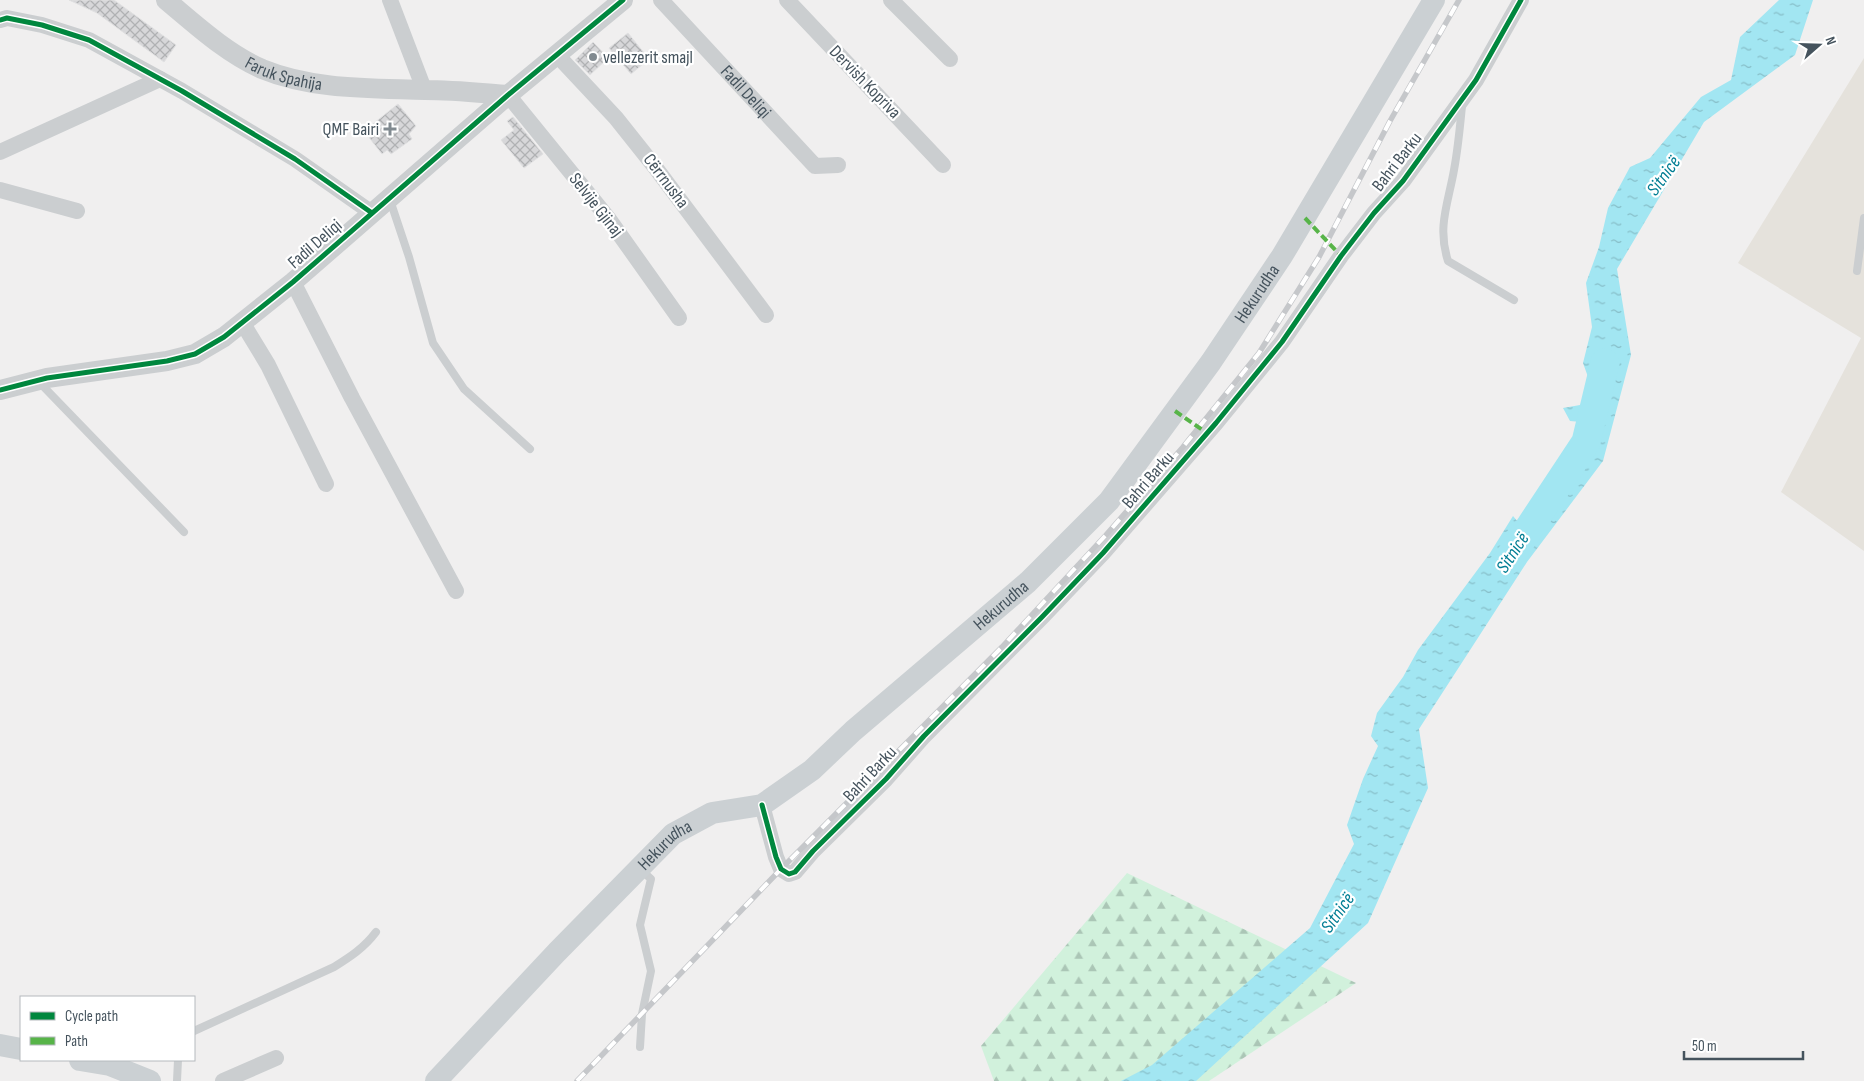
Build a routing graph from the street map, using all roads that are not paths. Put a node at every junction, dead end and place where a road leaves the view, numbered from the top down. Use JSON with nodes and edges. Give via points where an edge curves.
{"nodes":[{"id":1,"x":166,"y":0,"type":"edge"},
{"id":2,"x":390,"y":0,"type":"edge"},
{"id":3,"x":622,"y":0,"type":"edge"},
{"id":4,"x":661,"y":0,"type":"edge"},
{"id":5,"x":787,"y":0,"type":"edge"},
{"id":6,"x":890,"y":0,"type":"edge"},
{"id":7,"x":1434,"y":0,"type":"edge"},
{"id":8,"x":1521,"y":0,"type":"edge"},
{"id":9,"x":0,"y":20,"type":"edge"},
{"id":10,"x":557,"y":55,"type":"junction"},
{"id":11,"x":950,"y":59,"type":"dead end"},
{"id":12,"x":160,"y":79,"type":"junction"},
{"id":13,"x":424,"y":90,"type":"junction"},
{"id":14,"x":508,"y":95,"type":"junction"},
{"id":15,"x":1464,"y":96,"type":"junction"},
{"id":16,"x":0,"y":152,"type":"edge"},
{"id":17,"x":838,"y":165,"type":"dead end"},
{"id":18,"x":943,"y":165,"type":"dead end"},
{"id":19,"x":0,"y":190,"type":"edge"},
{"id":20,"x":390,"y":198,"type":"junction"},
{"id":21,"x":78,"y":212,"type":"dead end"},
{"id":22,"x":372,"y":213,"type":"junction"},
{"id":23,"x":1864,"y":218,"type":"edge"},
{"id":24,"x":1857,"y":271,"type":"dead end"},
{"id":25,"x":293,"y":282,"type":"junction"},
{"id":26,"x":1514,"y":300,"type":"dead end"},
{"id":27,"x":766,"y":315,"type":"dead end"},
{"id":28,"x":679,"y":318,"type":"dead end"},
{"id":29,"x":242,"y":322,"type":"junction"},
{"id":30,"x":37,"y":380,"type":"junction"},
{"id":31,"x":0,"y":390,"type":"edge"},
{"id":32,"x":530,"y":449,"type":"dead end"},
{"id":33,"x":326,"y":484,"type":"dead end"},
{"id":34,"x":184,"y":532,"type":"dead end"},
{"id":35,"x":456,"y":591,"type":"dead end"},
{"id":36,"x":762,"y":805,"type":"junction"},
{"id":37,"x":639,"y":868,"type":"junction"},
{"id":38,"x":376,"y":932,"type":"dead end"},
{"id":39,"x":195,"y":1031,"type":"edge"},
{"id":40,"x":0,"y":1045,"type":"edge"},
{"id":41,"x":640,"y":1047,"type":"dead end"},
{"id":42,"x":20,"y":1049,"type":"edge"},
{"id":43,"x":276,"y":1058,"type":"dead end"},
{"id":44,"x":87,"y":1061,"type":"edge"},
{"id":45,"x":178,"y":1061,"type":"edge"},
{"id":46,"x":150,"y":1081,"type":"edge"},
{"id":47,"x":177,"y":1081,"type":"edge"},
{"id":48,"x":223,"y":1081,"type":"edge"},
{"id":49,"x":436,"y":1081,"type":"edge"}],
"edges":[{"from":1,"to":13,"type":"street","name":"Faruk Spahija","via":[[232,53],[263,69],[341,87]]},
{"from":2,"to":13,"type":"street"},
{"from":3,"to":10,"type":"street","name":"Fadil Deliqi"},
{"from":4,"to":17,"type":"street","name":"Fadil Deliqi","via":[[815,166]]},
{"from":5,"to":18,"type":"street","name":"Dervish Kopriva"},
{"from":6,"to":11,"type":"street"},
{"from":7,"to":36,"type":"main road","name":"Hekurudha","via":[[1282,256],[1211,362],[1109,501],[1028,582],[812,770]]},
{"from":8,"to":15,"type":"street","name":"Bahri Barku"},
{"from":9,"to":12,"type":"street","via":[[7,18],[42,25],[89,40]]},
{"from":10,"to":14,"type":"street","name":"Fadil Deliqi"},
{"from":10,"to":27,"type":"street","name":"Cërrnusha","via":[[616,118]]},
{"from":12,"to":16,"type":"street"},
{"from":12,"to":22,"type":"street","via":[[294,159]]},
{"from":13,"to":14,"type":"street","name":"Faruk Spahija"},
{"from":14,"to":20,"type":"street","name":"Fadil Deliqi"},
{"from":14,"to":28,"type":"street","name":"Selvije Gjinaj","via":[[608,218]]},
{"from":15,"to":26,"type":"lane","via":[[1442,226],[1444,247],[1448,261]]},
{"from":15,"to":36,"type":"street","name":"Bahri Barku","via":[[1403,181],[1341,256],[1282,342],[1216,423],[1090,567],[795,872],[789,874],[781,869]]},
{"from":19,"to":21,"type":"street"},
{"from":20,"to":22,"type":"street","name":"Fadil Deliqi"},
{"from":20,"to":32,"type":"lane","via":[[433,343],[464,389]]},
{"from":22,"to":25,"type":"street","name":"Fadil Deliqi"},
{"from":23,"to":24,"type":"lane"},
{"from":25,"to":29,"type":"street","name":"Fadil Deliqi"},
{"from":25,"to":35,"type":"street"},
{"from":29,"to":30,"type":"street","name":"Fadil Deliqi","via":[[194,354]]},
{"from":29,"to":33,"type":"street","via":[[268,365]]},
{"from":30,"to":31,"type":"street","name":"Fadil Deliqi"},
{"from":30,"to":34,"type":"lane"},
{"from":36,"to":37,"type":"main road","name":"Hekurudha","via":[[712,813],[673,834]]},
{"from":37,"to":41,"type":"lane","via":[[651,879],[640,925],[651,971],[642,1014]]},
{"from":37,"to":49,"type":"main road","name":"Hekurudha"},
{"from":38,"to":39,"type":"lane","via":[[367,944],[334,967]]},
{"from":40,"to":42,"type":"main road"},
{"from":43,"to":48,"type":"street"},
{"from":44,"to":46,"type":"main road","via":[[110,1065]]},
{"from":45,"to":47,"type":"lane"}]}
